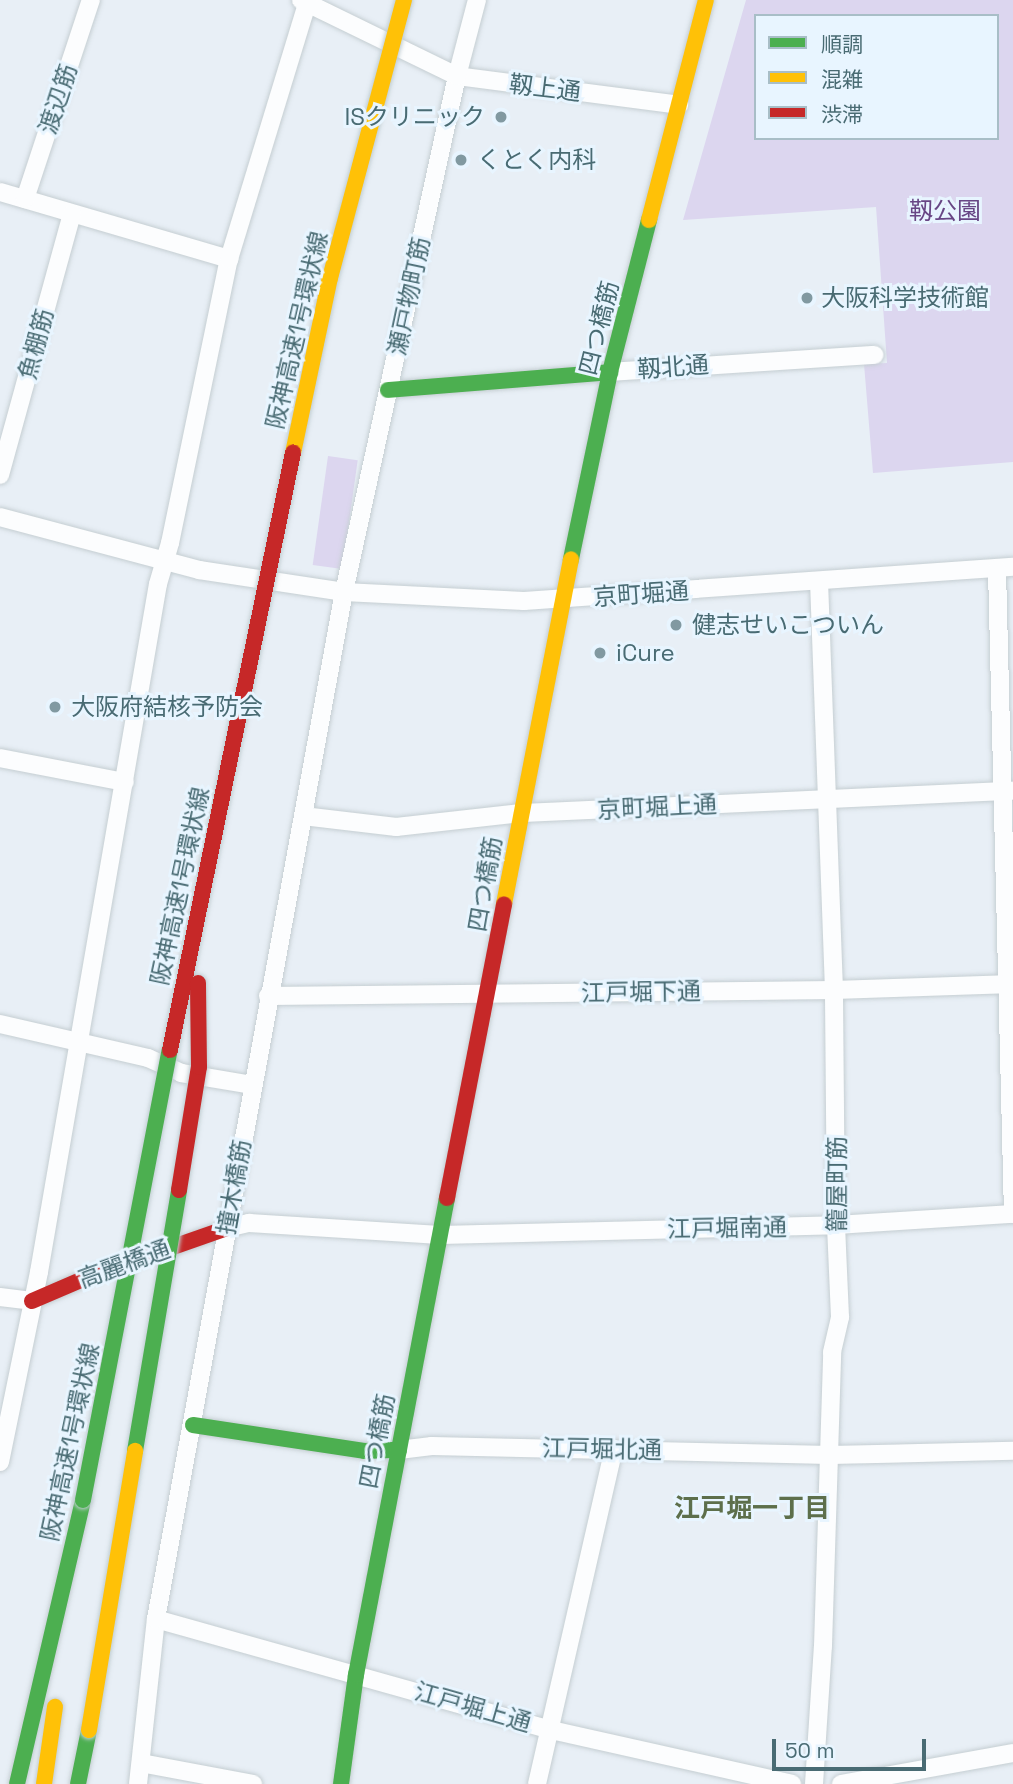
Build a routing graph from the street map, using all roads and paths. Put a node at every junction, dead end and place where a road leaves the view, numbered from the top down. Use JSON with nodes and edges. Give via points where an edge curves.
{"nodes":[{"id":1,"x":91,"y":0,"type":"edge"},
{"id":2,"x":404,"y":0,"type":"edge"},
{"id":3,"x":477,"y":0,"type":"edge"},
{"id":4,"x":706,"y":0,"type":"edge"},
{"id":5,"x":305,"y":1,"type":"edge"},
{"id":6,"x":457,"y":76,"type":"junction"},
{"id":7,"x":679,"y":105,"type":"junction"},
{"id":8,"x":0,"y":192,"type":"edge"},
{"id":9,"x":24,"y":199,"type":"junction"},
{"id":10,"x":72,"y":214,"type":"junction"},
{"id":11,"x":229,"y":260,"type":"junction"},
{"id":12,"x":874,"y":355,"type":"dead end"},
{"id":13,"x":610,"y":372,"type":"junction"},
{"id":14,"x":388,"y":390,"type":"junction"},
{"id":15,"x":0,"y":475,"type":"edge"},
{"id":16,"x":0,"y":517,"type":"edge"},
{"id":17,"x":165,"y":560,"type":"junction"},
{"id":18,"x":1005,"y":568,"type":"edge"},
{"id":19,"x":820,"y":582,"type":"junction"},
{"id":20,"x":344,"y":592,"type":"junction"},
{"id":21,"x":564,"y":599,"type":"junction"},
{"id":22,"x":0,"y":758,"type":"edge"},
{"id":23,"x":125,"y":782,"type":"junction"},
{"id":24,"x":1009,"y":791,"type":"edge"},
{"id":25,"x":828,"y":799,"type":"junction"},
{"id":26,"x":521,"y":813,"type":"junction"},
{"id":27,"x":303,"y":816,"type":"junction"},
{"id":28,"x":196,"y":918,"type":"junction"},
{"id":29,"x":1010,"y":985,"type":"edge"},
{"id":30,"x":834,"y":990,"type":"junction"},
{"id":31,"x":488,"y":993,"type":"junction"},
{"id":32,"x":268,"y":996,"type":"junction"},
{"id":33,"x":0,"y":1024,"type":"edge"},
{"id":34,"x":77,"y":1043,"type":"junction"},
{"id":35,"x":253,"y":1085,"type":"junction"},
{"id":36,"x":1013,"y":1214,"type":"edge"},
{"id":37,"x":836,"y":1225,"type":"junction"},
{"id":38,"x":227,"y":1228,"type":"junction"},
{"id":39,"x":440,"y":1235,"type":"junction"},
{"id":40,"x":0,"y":1297,"type":"edge"},
{"id":41,"x":32,"y":1301,"type":"junction"},
{"id":42,"x":193,"y":1425,"type":"junction"},
{"id":43,"x":614,"y":1449,"type":"junction"},
{"id":44,"x":399,"y":1450,"type":"junction"},
{"id":45,"x":1013,"y":1451,"type":"edge"},
{"id":46,"x":1,"y":1452,"type":"edge"},
{"id":47,"x":830,"y":1455,"type":"junction"},
{"id":48,"x":83,"y":1500,"type":"junction"},
{"id":49,"x":156,"y":1619,"type":"junction"},
{"id":50,"x":356,"y":1675,"type":"junction"},
{"id":51,"x":89,"y":1730,"type":"junction"},
{"id":52,"x":551,"y":1730,"type":"junction"},
{"id":53,"x":1013,"y":1753,"type":"edge"},
{"id":54,"x":141,"y":1763,"type":"junction"},
{"id":55,"x":18,"y":1784,"type":"edge"},
{"id":56,"x":44,"y":1784,"type":"edge"},
{"id":57,"x":78,"y":1784,"type":"edge"},
{"id":58,"x":89,"y":1784,"type":"edge"},
{"id":59,"x":138,"y":1784,"type":"edge"},
{"id":60,"x":253,"y":1784,"type":"edge"},
{"id":61,"x":341,"y":1784,"type":"edge"},
{"id":62,"x":537,"y":1784,"type":"edge"},
{"id":63,"x":792,"y":1784,"type":"edge"},
{"id":64,"x":814,"y":1784,"type":"edge"},
{"id":65,"x":841,"y":1784,"type":"edge"}],
"edges":[{"from":1,"to":9,"type":"street","name":"渡辺筋"},
{"from":2,"to":28,"type":"main road","name":"阪神高速1号環状線","bridge":true,"via":[[330,278]]},
{"from":3,"to":6,"type":"street","name":"瀬戸物町筋"},
{"from":4,"to":7,"type":"main road","name":"四つ橋筋"},
{"from":5,"to":6,"type":"street","name":"靱上通"},
{"from":5,"to":11,"type":"street"},
{"from":6,"to":7,"type":"street","name":"靱上通"},
{"from":6,"to":14,"type":"street","name":"瀬戸物町筋"},
{"from":7,"to":13,"type":"main road","name":"四つ橋筋"},
{"from":8,"to":9,"type":"street"},
{"from":9,"to":10,"type":"street"},
{"from":10,"to":11,"type":"street"},
{"from":10,"to":15,"type":"street","name":"魚棚筋"},
{"from":11,"to":17,"type":"street"},
{"from":12,"to":13,"type":"street","name":"靱北通"},
{"from":13,"to":14,"type":"main road","name":"靱北通"},
{"from":13,"to":21,"type":"main road","name":"四つ橋筋"},
{"from":14,"to":20,"type":"street","name":"瀬戸物町筋"},
{"from":16,"to":17,"type":"street","name":"京町堀通"},
{"from":17,"to":20,"type":"street","name":"京町堀通","via":[[199,570]]},
{"from":17,"to":23,"type":"street"},
{"from":18,"to":19,"type":"street","name":"京町堀通"},
{"from":18,"to":24,"type":"street"},
{"from":19,"to":21,"type":"street","name":"京町堀通"},
{"from":19,"to":25,"type":"street","name":"籠屋町筋"},
{"from":20,"to":21,"type":"street","name":"京町堀通"},
{"from":20,"to":27,"type":"street","name":"撞木橋筋"},
{"from":21,"to":26,"type":"main road","name":"四つ橋筋"},
{"from":22,"to":23,"type":"street"},
{"from":23,"to":34,"type":"street"},
{"from":24,"to":25,"type":"street","name":"京町堀上通"},
{"from":24,"to":29,"type":"street"},
{"from":25,"to":26,"type":"street","name":"京町堀上通"},
{"from":25,"to":30,"type":"street","name":"籠屋町筋"},
{"from":26,"to":27,"type":"street","name":"京町堀上通","via":[[396,827]]},
{"from":26,"to":31,"type":"main road","name":"四つ橋筋"},
{"from":27,"to":32,"type":"street","name":"撞木橋筋"},
{"from":28,"to":48,"type":"main road","name":"阪神高速1号環状線","bridge":true},
{"from":28,"to":51,"type":"main road","bridge":true,"via":[[199,1067]]},
{"from":29,"to":30,"type":"street","name":"江戸堀下通"},
{"from":29,"to":36,"type":"street"},
{"from":30,"to":31,"type":"street","name":"江戸堀下通"},
{"from":30,"to":37,"type":"street","name":"籠屋町筋"},
{"from":31,"to":32,"type":"street","name":"江戸堀下通"},
{"from":31,"to":39,"type":"main road","name":"四つ橋筋"},
{"from":32,"to":35,"type":"street","name":"撞木橋筋"},
{"from":33,"to":34,"type":"street"},
{"from":34,"to":35,"type":"street","via":[[148,1058],[181,1073]]},
{"from":34,"to":41,"type":"street"},
{"from":35,"to":38,"type":"street","name":"撞木橋筋"},
{"from":36,"to":37,"type":"street","name":"江戸堀南通"},
{"from":37,"to":39,"type":"street","name":"江戸堀南通"},
{"from":37,"to":47,"type":"street","name":"籠屋町筋","via":[[840,1317],[832,1352]]},
{"from":38,"to":39,"type":"street","name":"高麗橋通","via":[[249,1223]]},
{"from":38,"to":41,"type":"main road","name":"高麗橋通"},
{"from":38,"to":42,"type":"street","name":"撞木橋筋"},
{"from":39,"to":44,"type":"main road","name":"四つ橋筋"},
{"from":40,"to":41,"type":"street"},
{"from":41,"to":46,"type":"street"},
{"from":42,"to":44,"type":"main road","name":"江戸堀北通","via":[[365,1451]]},
{"from":42,"to":49,"type":"street","name":"撞木橋筋"},
{"from":43,"to":44,"type":"street","name":"江戸堀北通","via":[[432,1446]]},
{"from":43,"to":47,"type":"street","name":"江戸堀北通"},
{"from":43,"to":52,"type":"street"},
{"from":44,"to":50,"type":"main road","name":"四つ橋筋"},
{"from":45,"to":47,"type":"street","name":"江戸堀北通"},
{"from":47,"to":64,"type":"street","name":"籠屋町筋"},
{"from":48,"to":55,"type":"main road","name":"阪神高速1号環状線"},
{"from":48,"to":56,"type":"main road"},
{"from":49,"to":50,"type":"street","name":"江戸堀上通"},
{"from":49,"to":54,"type":"street","name":"撞木橋筋"},
{"from":50,"to":52,"type":"street","name":"江戸堀上通"},
{"from":50,"to":61,"type":"main road","name":"四つ橋筋"},
{"from":51,"to":57,"type":"main road"},
{"from":51,"to":58,"type":"main road"},
{"from":52,"to":62,"type":"street"},
{"from":52,"to":63,"type":"street","name":"江戸堀上通"},
{"from":53,"to":65,"type":"street"},
{"from":54,"to":59,"type":"street","name":"撞木橋筋"},
{"from":54,"to":60,"type":"street"}]}
